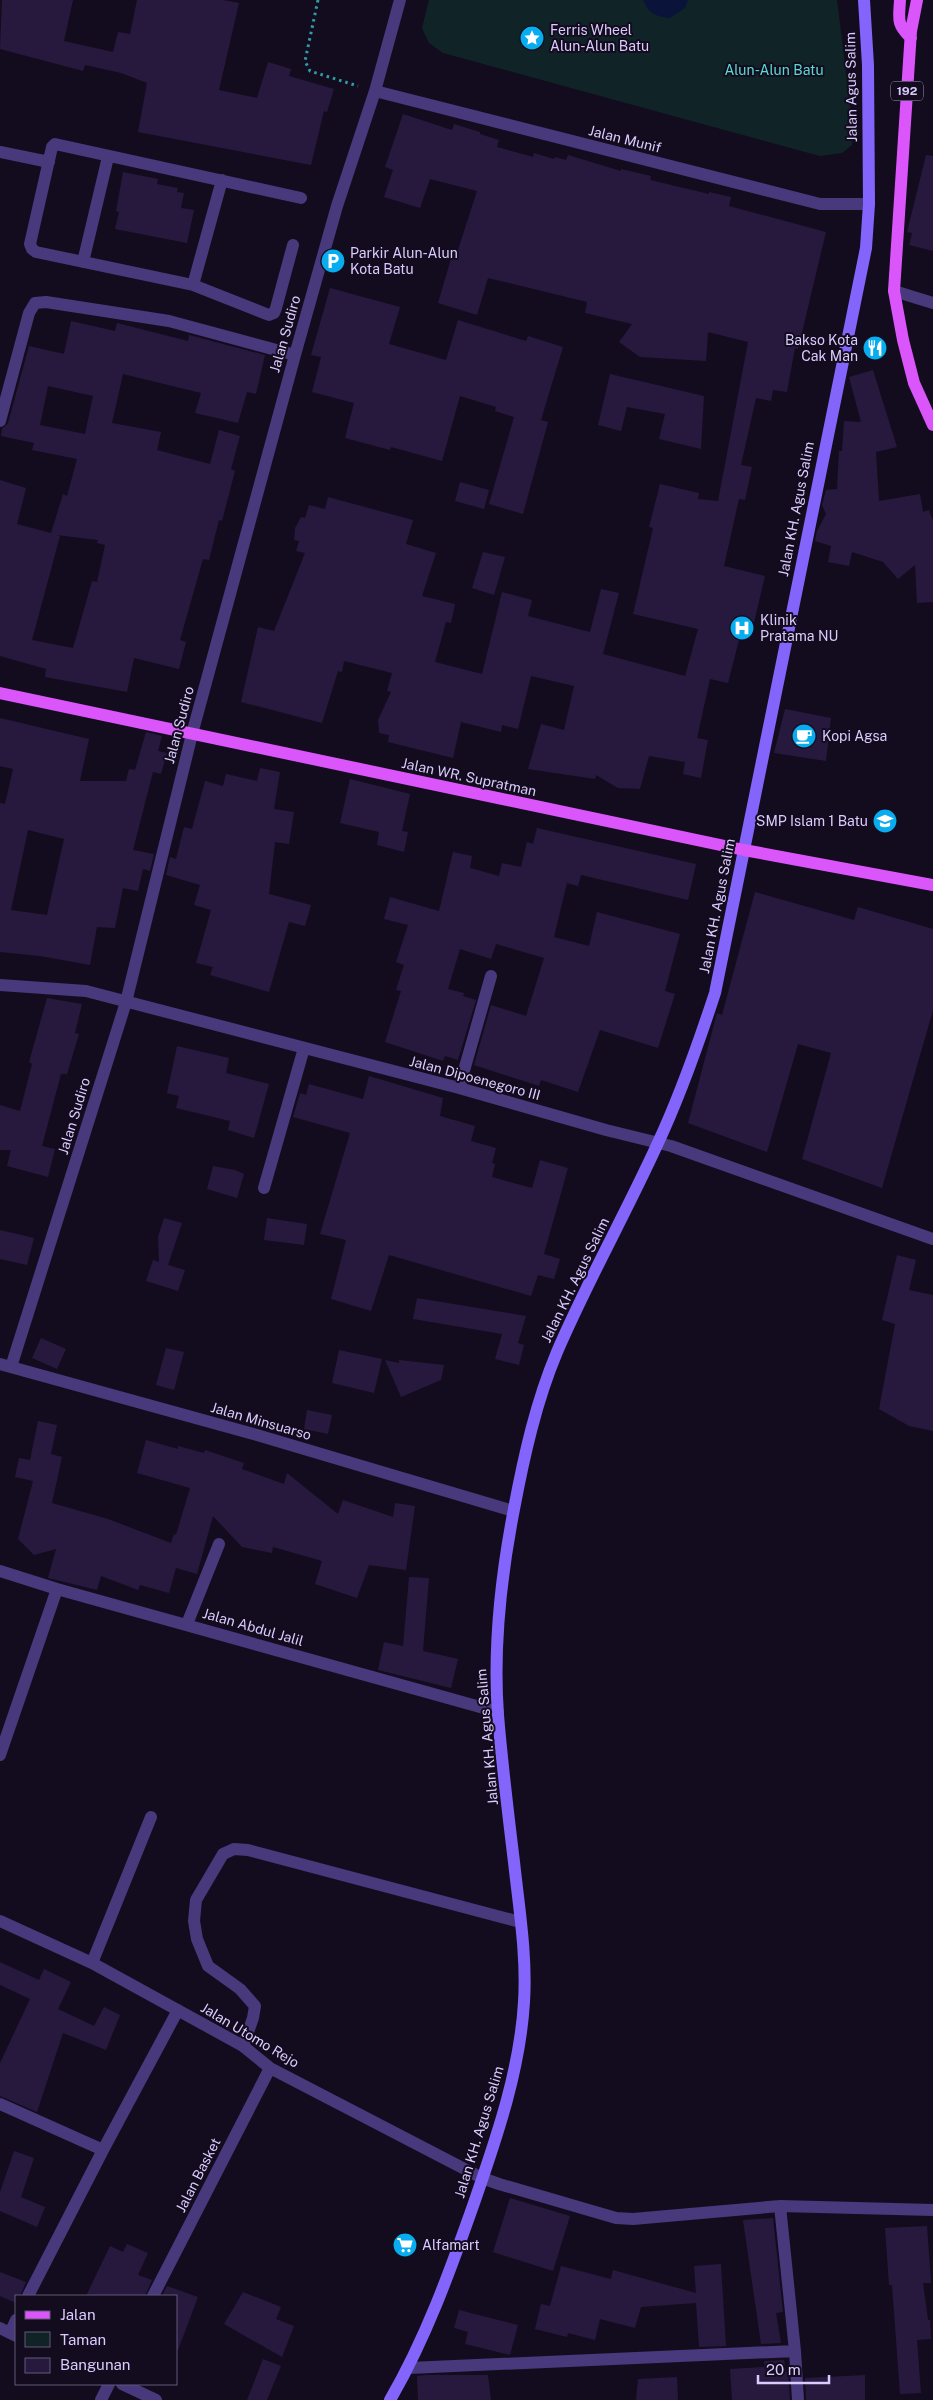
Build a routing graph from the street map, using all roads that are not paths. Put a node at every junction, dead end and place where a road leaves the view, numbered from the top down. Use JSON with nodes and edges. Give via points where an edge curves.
{"nodes":[{"id":1,"x":400,"y":0,"type":"edge"},
{"id":2,"x":864,"y":0,"type":"edge"},
{"id":3,"x":900,"y":0,"type":"edge"},
{"id":4,"x":916,"y":0,"type":"edge"},
{"id":5,"x":911,"y":38,"type":"junction"},
{"id":6,"x":375,"y":91,"type":"junction"},
{"id":7,"x":0,"y":152,"type":"edge"},
{"id":8,"x":108,"y":157,"type":"junction"},
{"id":9,"x":49,"y":162,"type":"junction"},
{"id":10,"x":868,"y":174,"type":"joint"},
{"id":11,"x":222,"y":180,"type":"junction"},
{"id":12,"x":301,"y":198,"type":"dead end"},
{"id":13,"x":869,"y":204,"type":"junction"},
{"id":14,"x":293,"y":246,"type":"dead end"},
{"id":15,"x":83,"y":262,"type":"junction"},
{"id":16,"x":193,"y":285,"type":"junction"},
{"id":17,"x":894,"y":291,"type":"junction"},
{"id":18,"x":933,"y":303,"type":"edge"},
{"id":19,"x":295,"y":355,"type":"junction"},
{"id":20,"x":0,"y":421,"type":"edge"},
{"id":21,"x":933,"y":425,"type":"edge"},
{"id":22,"x":0,"y":693,"type":"edge"},
{"id":23,"x":192,"y":734,"type":"junction"},
{"id":24,"x":744,"y":850,"type":"junction"},
{"id":25,"x":933,"y":885,"type":"edge"},
{"id":26,"x":491,"y":976,"type":"dead end"},
{"id":27,"x":0,"y":985,"type":"edge"},
{"id":28,"x":126,"y":1002,"type":"junction"},
{"id":29,"x":304,"y":1048,"type":"junction"},
{"id":30,"x":459,"y":1088,"type":"junction"},
{"id":31,"x":658,"y":1144,"type":"junction"},
{"id":32,"x":264,"y":1188,"type":"dead end"},
{"id":33,"x":933,"y":1239,"type":"edge"},
{"id":34,"x":5,"y":1366,"type":"edge"},
{"id":35,"x":513,"y":1511,"type":"junction"},
{"id":36,"x":218,"y":1544,"type":"dead end"},
{"id":37,"x":0,"y":1571,"type":"edge"},
{"id":38,"x":57,"y":1589,"type":"junction"},
{"id":39,"x":188,"y":1624,"type":"junction"},
{"id":40,"x":498,"y":1712,"type":"junction"},
{"id":41,"x":1,"y":1747,"type":"edge"},
{"id":42,"x":151,"y":1817,"type":"dead end"},
{"id":43,"x":0,"y":1921,"type":"edge"},
{"id":44,"x":520,"y":1922,"type":"junction"},
{"id":45,"x":92,"y":1963,"type":"junction"},
{"id":46,"x":178,"y":2010,"type":"junction"},
{"id":47,"x":243,"y":2046,"type":"junction"},
{"id":48,"x":270,"y":2068,"type":"junction"},
{"id":49,"x":0,"y":2104,"type":"edge"},
{"id":50,"x":103,"y":2150,"type":"junction"},
{"id":51,"x":482,"y":2178,"type":"junction"},
{"id":52,"x":780,"y":2206,"type":"junction"},
{"id":53,"x":933,"y":2210,"type":"edge"},
{"id":54,"x":29,"y":2295,"type":"edge"},
{"id":55,"x":154,"y":2295,"type":"edge"},
{"id":56,"x":795,"y":2351,"type":"junction"},
{"id":57,"x":409,"y":2368,"type":"junction"},
{"id":58,"x":108,"y":2385,"type":"edge"},
{"id":59,"x":124,"y":2385,"type":"edge"},
{"id":60,"x":101,"y":2400,"type":"edge"},
{"id":61,"x":156,"y":2400,"type":"edge"},
{"id":62,"x":390,"y":2400,"type":"edge"},
{"id":63,"x":798,"y":2400,"type":"edge"}],
"edges":[{"from":1,"to":6,"type":"street","name":"Jalan Sudiro"},
{"from":2,"to":10,"type":"street","name":"Jalan Agus Salim","via":[[868,65]]},
{"from":3,"to":5,"type":"main road","via":[[899,22]]},
{"from":4,"to":5,"type":"main road","number":"192"},
{"from":5,"to":17,"type":"main road","number":"192"},
{"from":6,"to":13,"type":"street","name":"Jalan Munif","via":[[820,204]]},
{"from":6,"to":19,"type":"street","name":"Jalan Sudiro","via":[[337,206]]},
{"from":7,"to":9,"type":"street"},
{"from":8,"to":9,"type":"street","via":[[55,144]]},
{"from":8,"to":11,"type":"street"},
{"from":8,"to":15,"type":"street"},
{"from":9,"to":15,"type":"street","via":[[30,244],[36,252]]},
{"from":10,"to":13,"type":"street","name":"Jalan KH. Agus Salim"},
{"from":11,"to":12,"type":"street"},
{"from":11,"to":16,"type":"street"},
{"from":13,"to":24,"type":"street","name":"Jalan KH. Agus Salim","via":[[861,276]]},
{"from":14,"to":16,"type":"street","via":[[274,313],[269,315]]},
{"from":15,"to":16,"type":"street"},
{"from":17,"to":18,"type":"street"},
{"from":17,"to":21,"type":"main road","via":[[914,383]]},
{"from":19,"to":20,"type":"street","via":[[169,322],[46,302],[35,303],[29,312]]},
{"from":19,"to":23,"type":"street","name":"Jalan Sudiro"},
{"from":22,"to":23,"type":"main road","name":"Jalan WR. Supratman"},
{"from":23,"to":24,"type":"main road","name":"Jalan WR. Supratman"},
{"from":23,"to":28,"type":"street","name":"Jalan Sudiro"},
{"from":24,"to":25,"type":"main road","name":"Jalan WR. Supratman"},
{"from":24,"to":31,"type":"street","name":"Jalan KH. Agus Salim","via":[[715,993],[689,1070]]},
{"from":26,"to":30,"type":"street"},
{"from":27,"to":28,"type":"street","name":"Jalan Dipoenegoro III","via":[[86,992]]},
{"from":28,"to":29,"type":"street","name":"Jalan Dipoenegoro III"},
{"from":28,"to":34,"type":"street","name":"Jalan Sudiro"},
{"from":29,"to":30,"type":"street","name":"Jalan Dipoenegoro III"},
{"from":29,"to":32,"type":"street"},
{"from":30,"to":31,"type":"street","name":"Jalan Dipoenegoro III"},
{"from":31,"to":33,"type":"street","name":"Jalan Dipoenegoro III"},
{"from":31,"to":35,"type":"street","name":"Jalan KH. Agus Salim","via":[[556,1353],[531,1426]]},
{"from":34,"to":35,"type":"street","name":"Jalan Minsuarso","via":[[257,1435]]},
{"from":35,"to":40,"type":"street","name":"Jalan KH. Agus Salim","via":[[496,1657]]},
{"from":36,"to":39,"type":"street"},
{"from":37,"to":38,"type":"street","name":"Jalan Abdul Jalil"},
{"from":38,"to":39,"type":"street","name":"Jalan Abdul Jalil"},
{"from":38,"to":41,"type":"street"},
{"from":39,"to":40,"type":"street","name":"Jalan Abdul Jalil"},
{"from":40,"to":44,"type":"street","name":"Jalan KH. Agus Salim"},
{"from":42,"to":45,"type":"street"},
{"from":43,"to":45,"type":"street","name":"Jalan Utomo Rejo"},
{"from":44,"to":47,"type":"street","via":[[234,1849],[223,1854],[196,1900],[194,1922],[199,1946],[208,1966],[240,1989],[255,2006]]},
{"from":44,"to":51,"type":"street","name":"Jalan KH. Agus Salim","via":[[524,2001],[520,2042]]},
{"from":45,"to":46,"type":"street","name":"Jalan Utomo Rejo"},
{"from":46,"to":47,"type":"street","name":"Jalan Utomo Rejo"},
{"from":46,"to":50,"type":"street"},
{"from":47,"to":48,"type":"street","name":"Jalan Utomo Rejo"},
{"from":48,"to":51,"type":"street","name":"Jalan Utomo Rejo"},
{"from":48,"to":55,"type":"street","name":"Jalan Basket"},
{"from":49,"to":50,"type":"street"},
{"from":50,"to":54,"type":"street"},
{"from":51,"to":52,"type":"street","name":"Jalan Utomo Rejo","via":[[616,2218]]},
{"from":51,"to":57,"type":"street","name":"Jalan KH. Agus Salim","via":[[446,2284]]},
{"from":52,"to":53,"type":"street","name":"Jalan Utomo Rejo"},
{"from":52,"to":56,"type":"street"},
{"from":56,"to":57,"type":"street"},
{"from":56,"to":63,"type":"street"},
{"from":57,"to":62,"type":"street","name":"Jalan KH. Agus Salim"},
{"from":58,"to":60,"type":"street"},
{"from":59,"to":61,"type":"street"}]}
